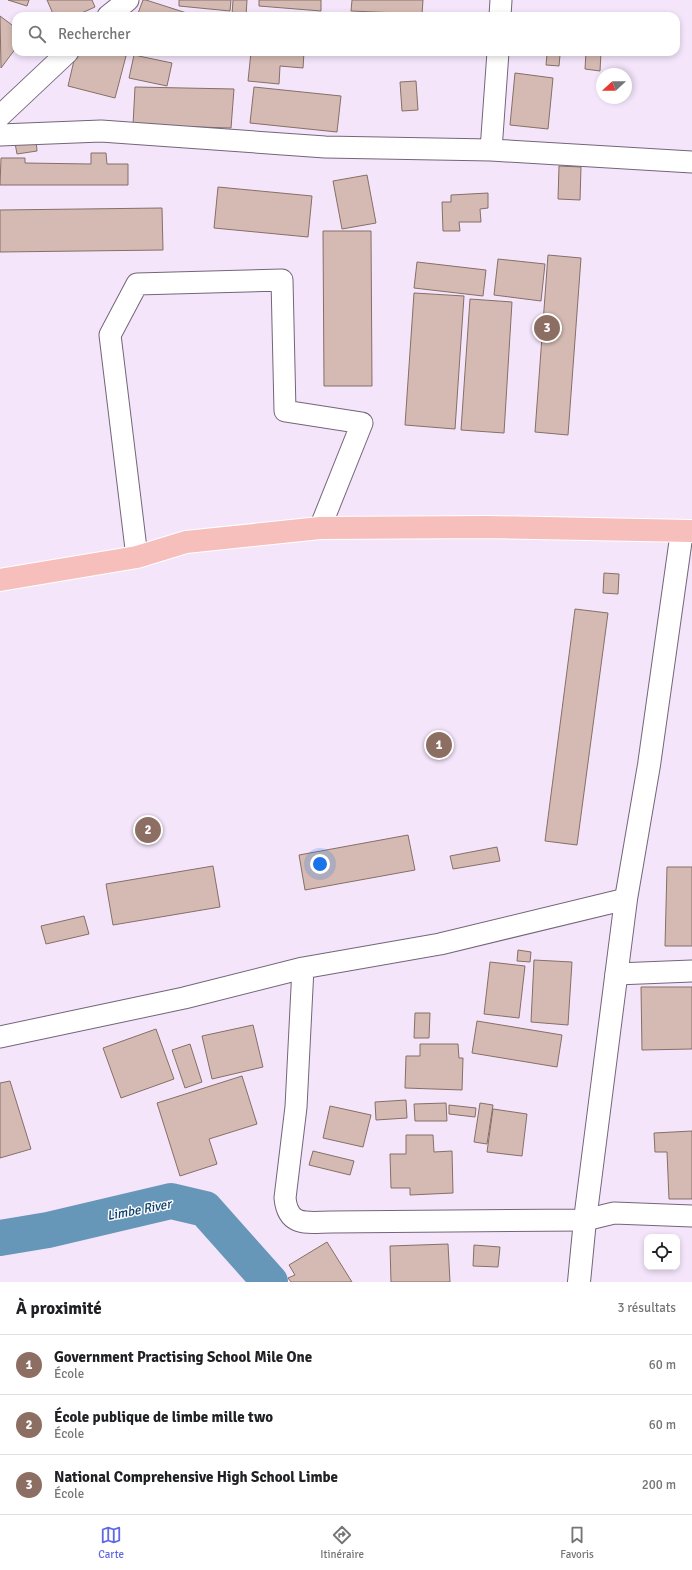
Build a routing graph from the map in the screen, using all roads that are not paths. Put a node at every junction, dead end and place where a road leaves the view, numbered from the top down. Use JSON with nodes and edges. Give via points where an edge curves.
{"nodes":[{"id":1,"x":128,"y":0,"type":"edge"},
{"id":2,"x":501,"y":0,"type":"edge"},
{"id":3,"x":113,"y":12,"type":"edge"},
{"id":4,"x":500,"y":12,"type":"edge"},
{"id":5,"x":64,"y":56,"type":"edge"},
{"id":6,"x":498,"y":56,"type":"edge"},
{"id":7,"x":0,"y":116,"type":"edge"},
{"id":8,"x":0,"y":135,"type":"edge"},
{"id":9,"x":491,"y":150,"type":"junction"},
{"id":10,"x":692,"y":162,"type":"edge"},
{"id":11,"x":320,"y":528,"type":"junction"},
{"id":12,"x":687,"y":531,"type":"edge"},
{"id":13,"x":137,"y":557,"type":"junction"},
{"id":14,"x":0,"y":580,"type":"edge"},
{"id":15,"x":626,"y":899,"type":"junction"},
{"id":16,"x":303,"y":968,"type":"junction"},
{"id":17,"x":692,"y":971,"type":"edge"},
{"id":18,"x":616,"y":974,"type":"junction"},
{"id":19,"x":0,"y":1037,"type":"edge"},
{"id":20,"x":692,"y":1216,"type":"edge"},
{"id":21,"x":585,"y":1220,"type":"junction"},
{"id":22,"x":579,"y":1282,"type":"edge"}],
"edges":[{"from":1,"to":3,"type":"street"},
{"from":2,"to":4,"type":"street"},
{"from":5,"to":7,"type":"street"},
{"from":6,"to":9,"type":"street"},
{"from":8,"to":9,"type":"street","via":[[101,131],[325,147]]},
{"from":9,"to":10,"type":"street"},
{"from":11,"to":12,"type":"highway","via":[[489,526]]},
{"from":11,"to":13,"type":"highway","via":[[186,542]]},
{"from":11,"to":13,"type":"street","via":[[362,423],[285,412],[282,280],[137,284],[110,334]]},
{"from":12,"to":15,"type":"street"},
{"from":13,"to":14,"type":"highway"},
{"from":15,"to":16,"type":"street","via":[[440,944]]},
{"from":15,"to":18,"type":"street"},
{"from":16,"to":19,"type":"street","via":[[184,998]]},
{"from":16,"to":21,"type":"street","via":[[296,1106],[285,1198],[286,1210],[290,1216],[301,1222]]},
{"from":17,"to":18,"type":"street"},
{"from":18,"to":21,"type":"street"},
{"from":20,"to":21,"type":"street","via":[[614,1213]]},
{"from":21,"to":22,"type":"street"}]}
